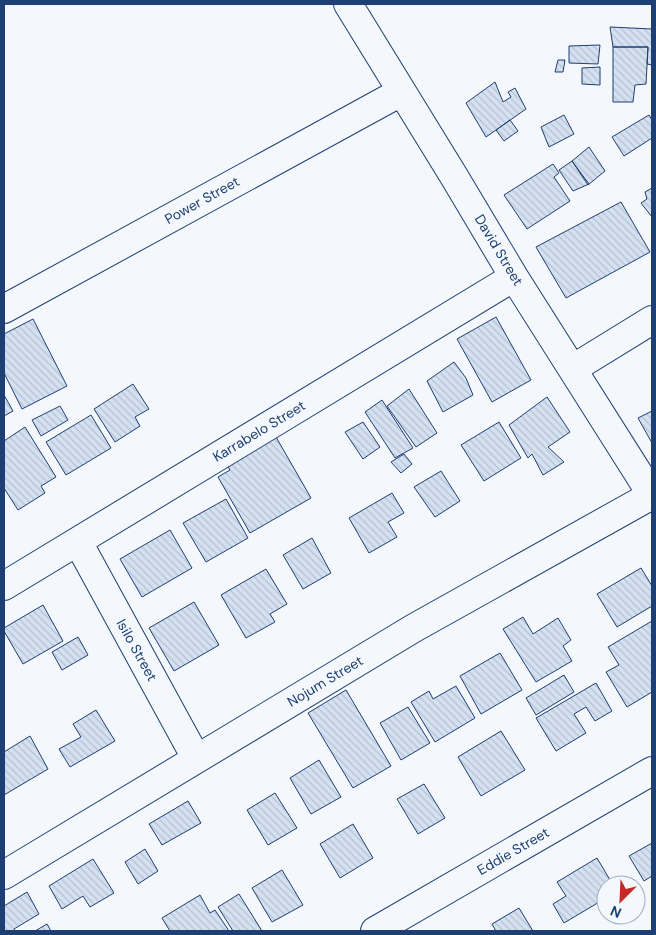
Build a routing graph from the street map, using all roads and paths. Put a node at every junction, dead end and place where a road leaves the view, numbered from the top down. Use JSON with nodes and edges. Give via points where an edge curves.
{"nodes":[{"id":1,"x":348,"y":4,"type":"edge"},
{"id":2,"x":401,"y":92,"type":"junction"},
{"id":3,"x":514,"y":277,"type":"junction"},
{"id":4,"x":4,"y":309,"type":"edge"},
{"id":5,"x":652,"y":320,"type":"edge"},
{"id":6,"x":574,"y":368,"type":"junction"},
{"id":7,"x":652,"y":495,"type":"edge"},
{"id":8,"x":78,"y":542,"type":"junction"},
{"id":9,"x":4,"y":586,"type":"edge"},
{"id":10,"x":196,"y":758,"type":"junction"},
{"id":11,"x":652,"y":771,"type":"edge"},
{"id":12,"x":4,"y":875,"type":"edge"},
{"id":13,"x":375,"y":931,"type":"edge"}],
"edges":[{"from":1,"to":2,"type":"street","name":"David Street"},
{"from":2,"to":3,"type":"street","name":"David Street"},
{"from":2,"to":4,"type":"street","name":"Power Street"},
{"from":3,"to":6,"type":"street","name":"David Street"},
{"from":3,"to":8,"type":"street","name":"Karrabelo Street"},
{"from":5,"to":6,"type":"street"},
{"from":6,"to":7,"type":"street","name":"David Street"},
{"from":7,"to":10,"type":"street","name":"Nojum Street","via":[[414,628]]},
{"from":8,"to":9,"type":"street","name":"Karrabelo Street"},
{"from":8,"to":10,"type":"street","name":"Isilo Street"},
{"from":10,"to":12,"type":"street","name":"Nojum Street"},
{"from":11,"to":13,"type":"street","name":"Eddie Street"}]}
